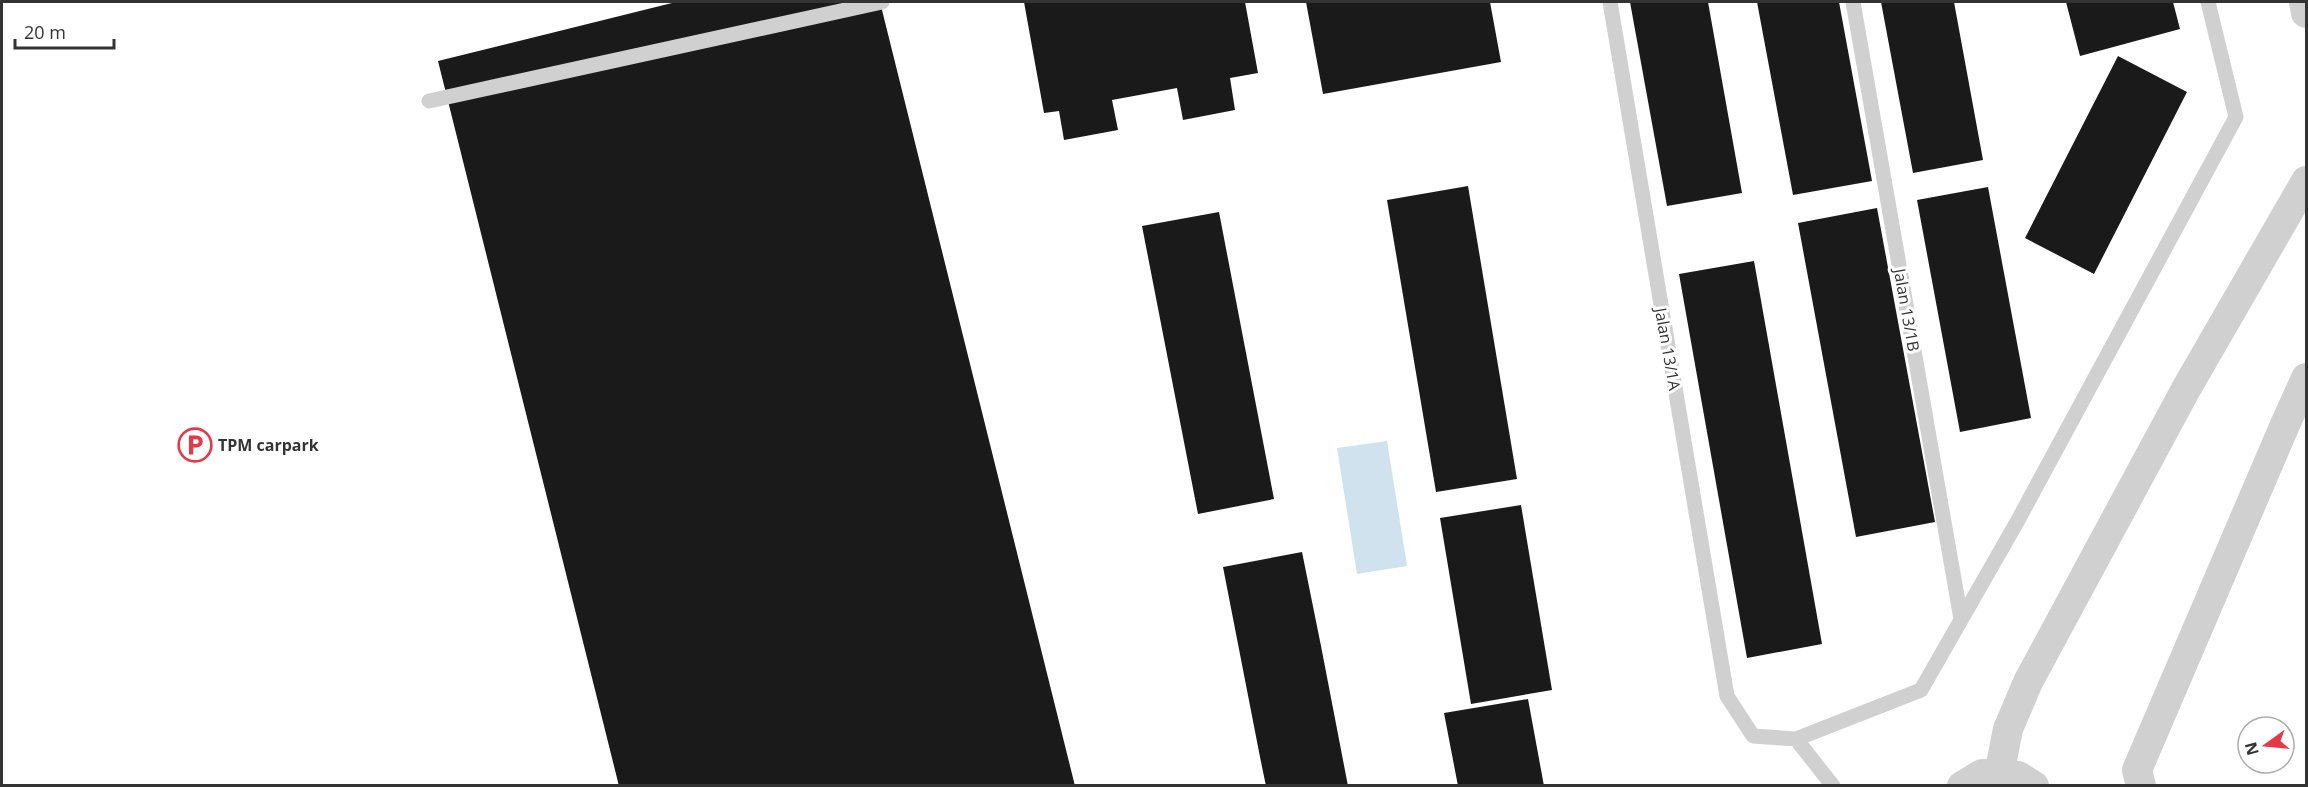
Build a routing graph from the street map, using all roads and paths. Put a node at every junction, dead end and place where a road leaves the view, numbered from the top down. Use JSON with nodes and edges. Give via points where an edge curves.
{"nodes":[{"id":1,"x":882,"y":2,"type":"edge"},
{"id":2,"x":1610,"y":2,"type":"edge"},
{"id":3,"x":1853,"y":2,"type":"edge"},
{"id":4,"x":2208,"y":2,"type":"edge"},
{"id":5,"x":2304,"y":2,"type":"edge"},
{"id":6,"x":2307,"y":13,"type":"edge"},
{"id":7,"x":429,"y":101,"type":"dead end"},
{"id":8,"x":2307,"y":181,"type":"edge"},
{"id":9,"x":2307,"y":378,"type":"edge"},
{"id":10,"x":1961,"y":619,"type":"junction"},
{"id":11,"x":1796,"y":739,"type":"junction"},
{"id":12,"x":1999,"y":775,"type":"junction"},
{"id":13,"x":1833,"y":786,"type":"edge"},
{"id":14,"x":1962,"y":786,"type":"edge"},
{"id":15,"x":2034,"y":786,"type":"edge"},
{"id":16,"x":2141,"y":786,"type":"edge"}],
"edges":[{"from":1,"to":7,"type":"lane"},
{"from":2,"to":11,"type":"lane","name":"Jalan 13/1A","via":[[1727,696],[1753,736]]},
{"from":3,"to":10,"type":"lane","name":"Jalan 13/1B"},
{"from":4,"to":10,"type":"lane","via":[[2236,117]]},
{"from":5,"to":6,"type":"street"},
{"from":8,"to":12,"type":"street","via":[[2186,389],[2028,682],[2008,729]]},
{"from":9,"to":16,"type":"street","via":[[2137,770]]},
{"from":10,"to":11,"type":"lane","via":[[1921,690]]},
{"from":11,"to":13,"type":"lane"},
{"from":12,"to":14,"type":"street","via":[[1982,774]]},
{"from":12,"to":15,"type":"street","via":[[2018,776]]}]}
